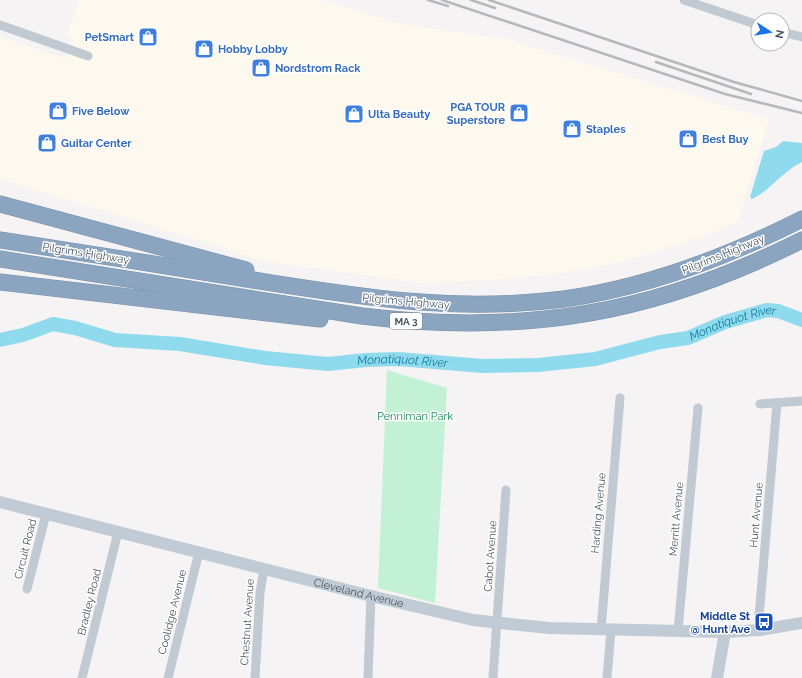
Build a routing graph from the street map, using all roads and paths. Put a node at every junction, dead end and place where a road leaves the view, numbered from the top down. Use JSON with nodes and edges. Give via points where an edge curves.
{"nodes":[{"id":1,"x":684,"y":0,"type":"edge"},
{"id":2,"x":750,"y":22,"type":"edge"},
{"id":3,"x":0,"y":25,"type":"edge"},
{"id":4,"x":790,"y":34,"type":"edge"},
{"id":5,"x":802,"y":37,"type":"edge"},
{"id":6,"x":88,"y":56,"type":"dead end"},
{"id":7,"x":0,"y":204,"type":"edge"},
{"id":8,"x":802,"y":219,"type":"edge"},
{"id":9,"x":0,"y":240,"type":"edge"},
{"id":10,"x":802,"y":240,"type":"edge"},
{"id":11,"x":0,"y":259,"type":"edge"},
{"id":12,"x":0,"y":282,"type":"edge"},
{"id":13,"x":331,"y":292,"type":"junction"},
{"id":14,"x":420,"y":322,"type":"junction"},
{"id":15,"x":620,"y":398,"type":"dead end"},
{"id":16,"x":802,"y":401,"type":"edge"},
{"id":17,"x":777,"y":403,"type":"junction"},
{"id":18,"x":760,"y":404,"type":"dead end"},
{"id":19,"x":698,"y":408,"type":"dead end"},
{"id":20,"x":506,"y":490,"type":"dead end"},
{"id":21,"x":0,"y":502,"type":"edge"},
{"id":22,"x":46,"y":514,"type":"junction"},
{"id":23,"x":118,"y":532,"type":"junction"},
{"id":24,"x":199,"y":552,"type":"junction"},
{"id":25,"x":264,"y":569,"type":"junction"},
{"id":26,"x":27,"y":589,"type":"dead end"},
{"id":27,"x":370,"y":596,"type":"junction"},
{"id":28,"x":802,"y":623,"type":"edge"},
{"id":29,"x":497,"y":624,"type":"junction"},
{"id":30,"x":606,"y":630,"type":"junction"},
{"id":31,"x":760,"y":630,"type":"junction"},
{"id":32,"x":678,"y":631,"type":"junction"},
{"id":33,"x":725,"y":632,"type":"junction"},
{"id":34,"x":82,"y":678,"type":"edge"},
{"id":35,"x":168,"y":678,"type":"edge"},
{"id":36,"x":255,"y":678,"type":"edge"},
{"id":37,"x":368,"y":678,"type":"edge"},
{"id":38,"x":493,"y":678,"type":"edge"},
{"id":39,"x":607,"y":678,"type":"edge"},
{"id":40,"x":717,"y":678,"type":"edge"}],
"edges":[{"from":1,"to":2,"type":"street"},
{"from":3,"to":6,"type":"street"},
{"from":4,"to":5,"type":"street"},
{"from":7,"to":13,"type":"highway"},
{"from":8,"to":13,"type":"highway","name":"Pilgrims Highway","number":"MA 3","via":[[735,251],[688,269],[635,284],[573,297],[525,303],[455,305],[400,302]]},
{"from":9,"to":13,"type":"highway","name":"Pilgrims Highway","number":"MA 3"},
{"from":10,"to":14,"type":"highway","name":"Pilgrims Highway","number":"MA 3","via":[[710,281],[616,308],[533,321],[470,324]]},
{"from":11,"to":14,"type":"highway","name":"Pilgrims Highway","number":"MA 3","via":[[355,315]]},
{"from":12,"to":14,"type":"highway","via":[[292,317]]},
{"from":15,"to":30,"type":"street","name":"Harding Avenue"},
{"from":16,"to":17,"type":"street"},
{"from":17,"to":18,"type":"street"},
{"from":17,"to":31,"type":"street","name":"Hunt Avenue"},
{"from":19,"to":32,"type":"street","name":"Merritt Avenue"},
{"from":20,"to":29,"type":"street","name":"Cabot Avenue"},
{"from":21,"to":22,"type":"street","name":"Cleveland Avenue"},
{"from":22,"to":23,"type":"street","name":"Cleveland Avenue"},
{"from":22,"to":26,"type":"street","name":"Circuit Road"},
{"from":23,"to":24,"type":"street","name":"Cleveland Avenue"},
{"from":23,"to":34,"type":"street","name":"Bradley Road"},
{"from":24,"to":25,"type":"street","name":"Cleveland Avenue"},
{"from":24,"to":35,"type":"street","name":"Coolidge Avenue"},
{"from":25,"to":27,"type":"street","name":"Cleveland Avenue"},
{"from":25,"to":36,"type":"street","name":"Chestnut Avenue"},
{"from":27,"to":29,"type":"street","name":"Cleveland Avenue"},
{"from":27,"to":37,"type":"street"},
{"from":28,"to":31,"type":"street","name":"Cleveland Avenue"},
{"from":29,"to":30,"type":"street","name":"Cleveland Avenue"},
{"from":29,"to":38,"type":"street","name":"Cabot Avenue"},
{"from":30,"to":32,"type":"street","name":"Cleveland Avenue"},
{"from":30,"to":39,"type":"street","name":"Harding Avenue"},
{"from":31,"to":33,"type":"street","name":"Cleveland Avenue"},
{"from":32,"to":33,"type":"street","name":"Cleveland Avenue"},
{"from":33,"to":40,"type":"street"}]}
